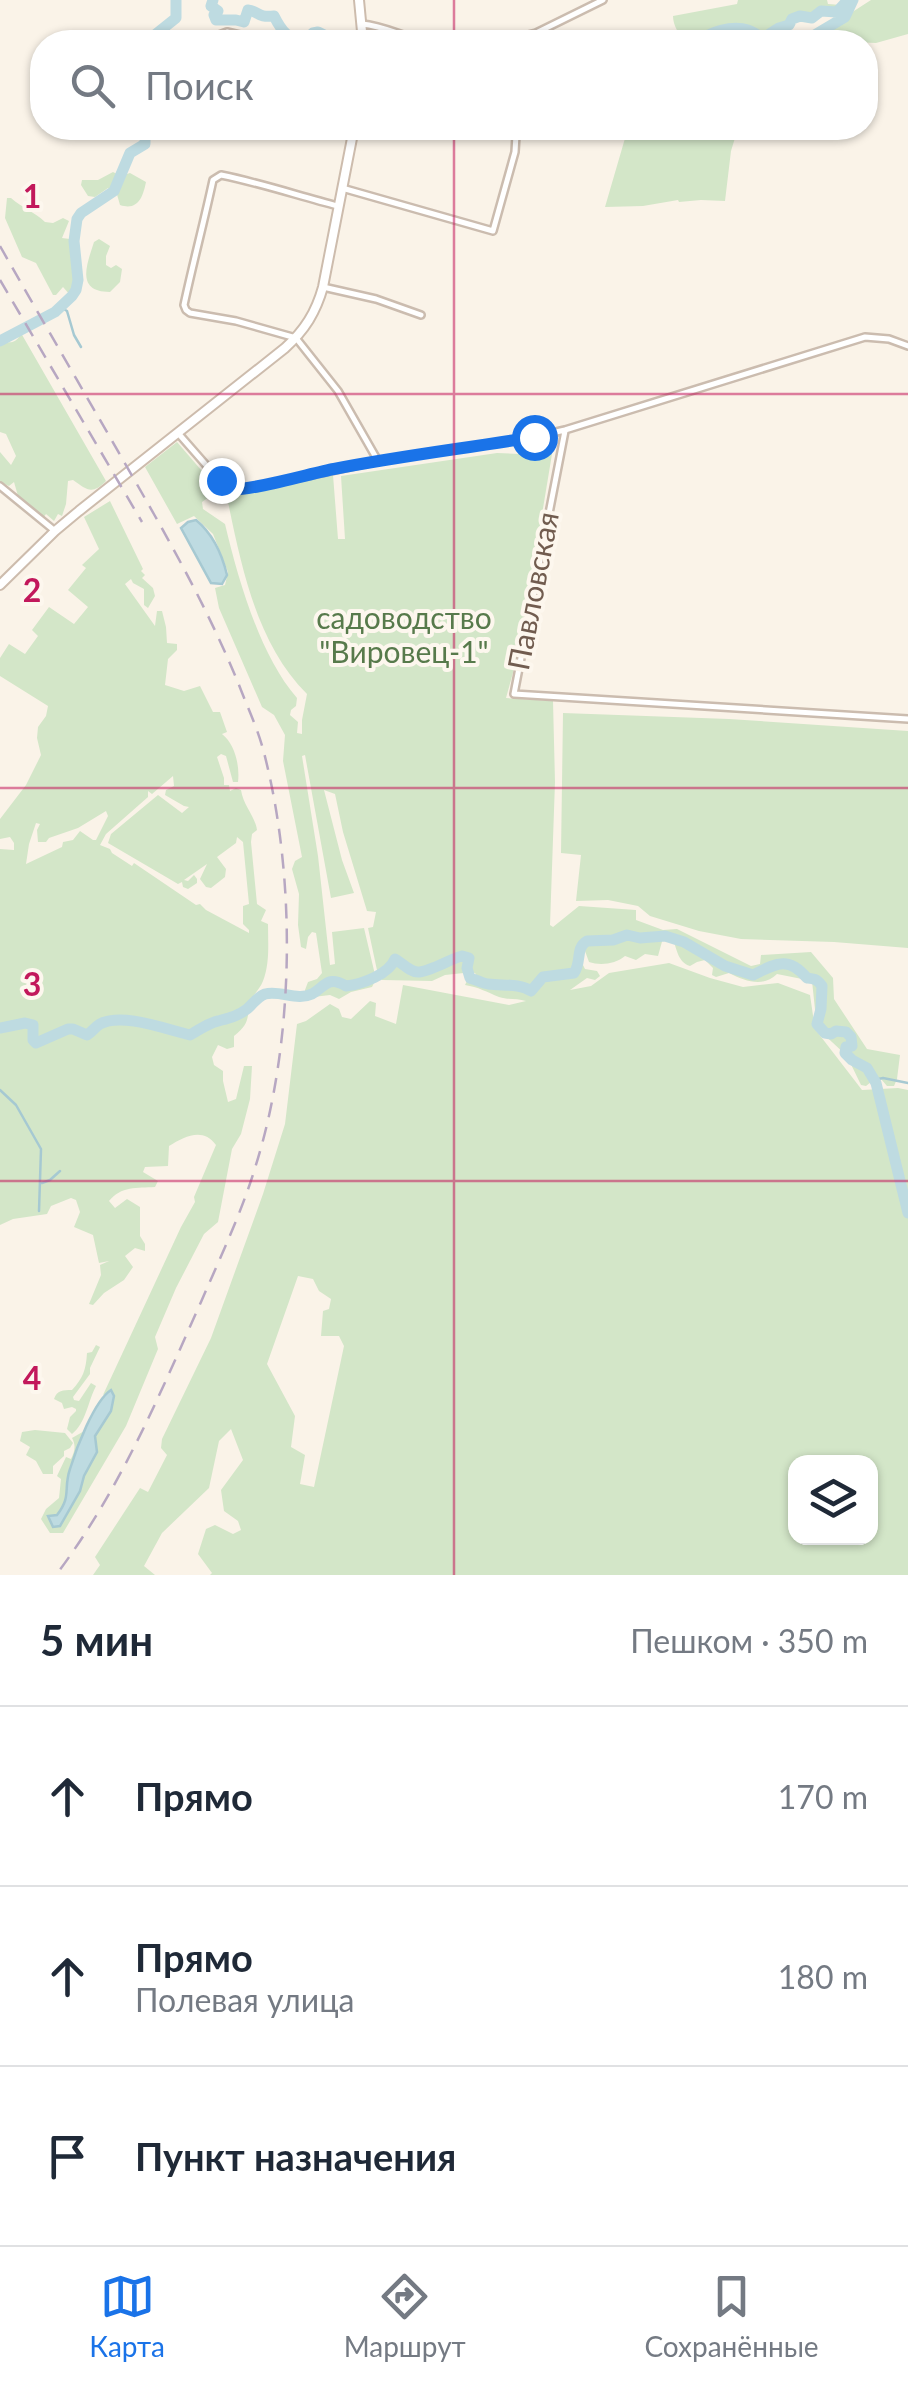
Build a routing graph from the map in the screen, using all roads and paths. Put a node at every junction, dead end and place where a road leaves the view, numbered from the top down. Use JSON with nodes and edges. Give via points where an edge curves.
{"nodes":[{"id":1,"x":359,"y":0,"type":"edge"},
{"id":2,"x":603,"y":0,"type":"edge"},
{"id":3,"x":362,"y":24,"type":"junction"},
{"id":4,"x":362,"y":30,"type":"edge"},
{"id":5,"x":389,"y":30,"type":"edge"},
{"id":6,"x":540,"y":30,"type":"edge"},
{"id":7,"x":352,"y":140,"type":"edge"},
{"id":8,"x":516,"y":140,"type":"edge"},
{"id":9,"x":342,"y":188,"type":"junction"},
{"id":10,"x":339,"y":206,"type":"junction"},
{"id":11,"x":323,"y":286,"type":"junction"},
{"id":12,"x":421,"y":315,"type":"dead end"},
{"id":13,"x":296,"y":338,"type":"junction"},
{"id":14,"x":908,"y":346,"type":"edge"},
{"id":15,"x":565,"y":430,"type":"junction"},
{"id":16,"x":178,"y":433,"type":"junction"},
{"id":17,"x":378,"y":461,"type":"junction"},
{"id":18,"x":0,"y":486,"type":"edge"},
{"id":19,"x":54,"y":531,"type":"junction"},
{"id":20,"x":0,"y":586,"type":"edge"},
{"id":21,"x":908,"y":719,"type":"edge"}],
"edges":[{"from":1,"to":3,"type":"main road"},
{"from":2,"to":6,"type":"street"},
{"from":3,"to":4,"type":"main road"},
{"from":3,"to":5,"type":"street"},
{"from":7,"to":9,"type":"main road"},
{"from":8,"to":9,"type":"street","via":[[493,231]]},
{"from":9,"to":10,"type":"main road"},
{"from":10,"to":11,"type":"main road"},
{"from":10,"to":13,"type":"street","via":[[222,175],[213,180],[186,310]]},
{"from":11,"to":12,"type":"street"},
{"from":11,"to":13,"type":"main road"},
{"from":13,"to":16,"type":"main road"},
{"from":13,"to":17,"type":"street","via":[[338,391]]},
{"from":14,"to":15,"type":"street","via":[[876,337],[854,340]]},
{"from":15,"to":17,"type":"street"},
{"from":15,"to":21,"type":"street","name":"Павловская","via":[[514,694]]},
{"from":16,"to":17,"type":"street","via":[[232,491]]},
{"from":16,"to":19,"type":"main road"},
{"from":18,"to":19,"type":"street"},
{"from":19,"to":20,"type":"main road"}]}
